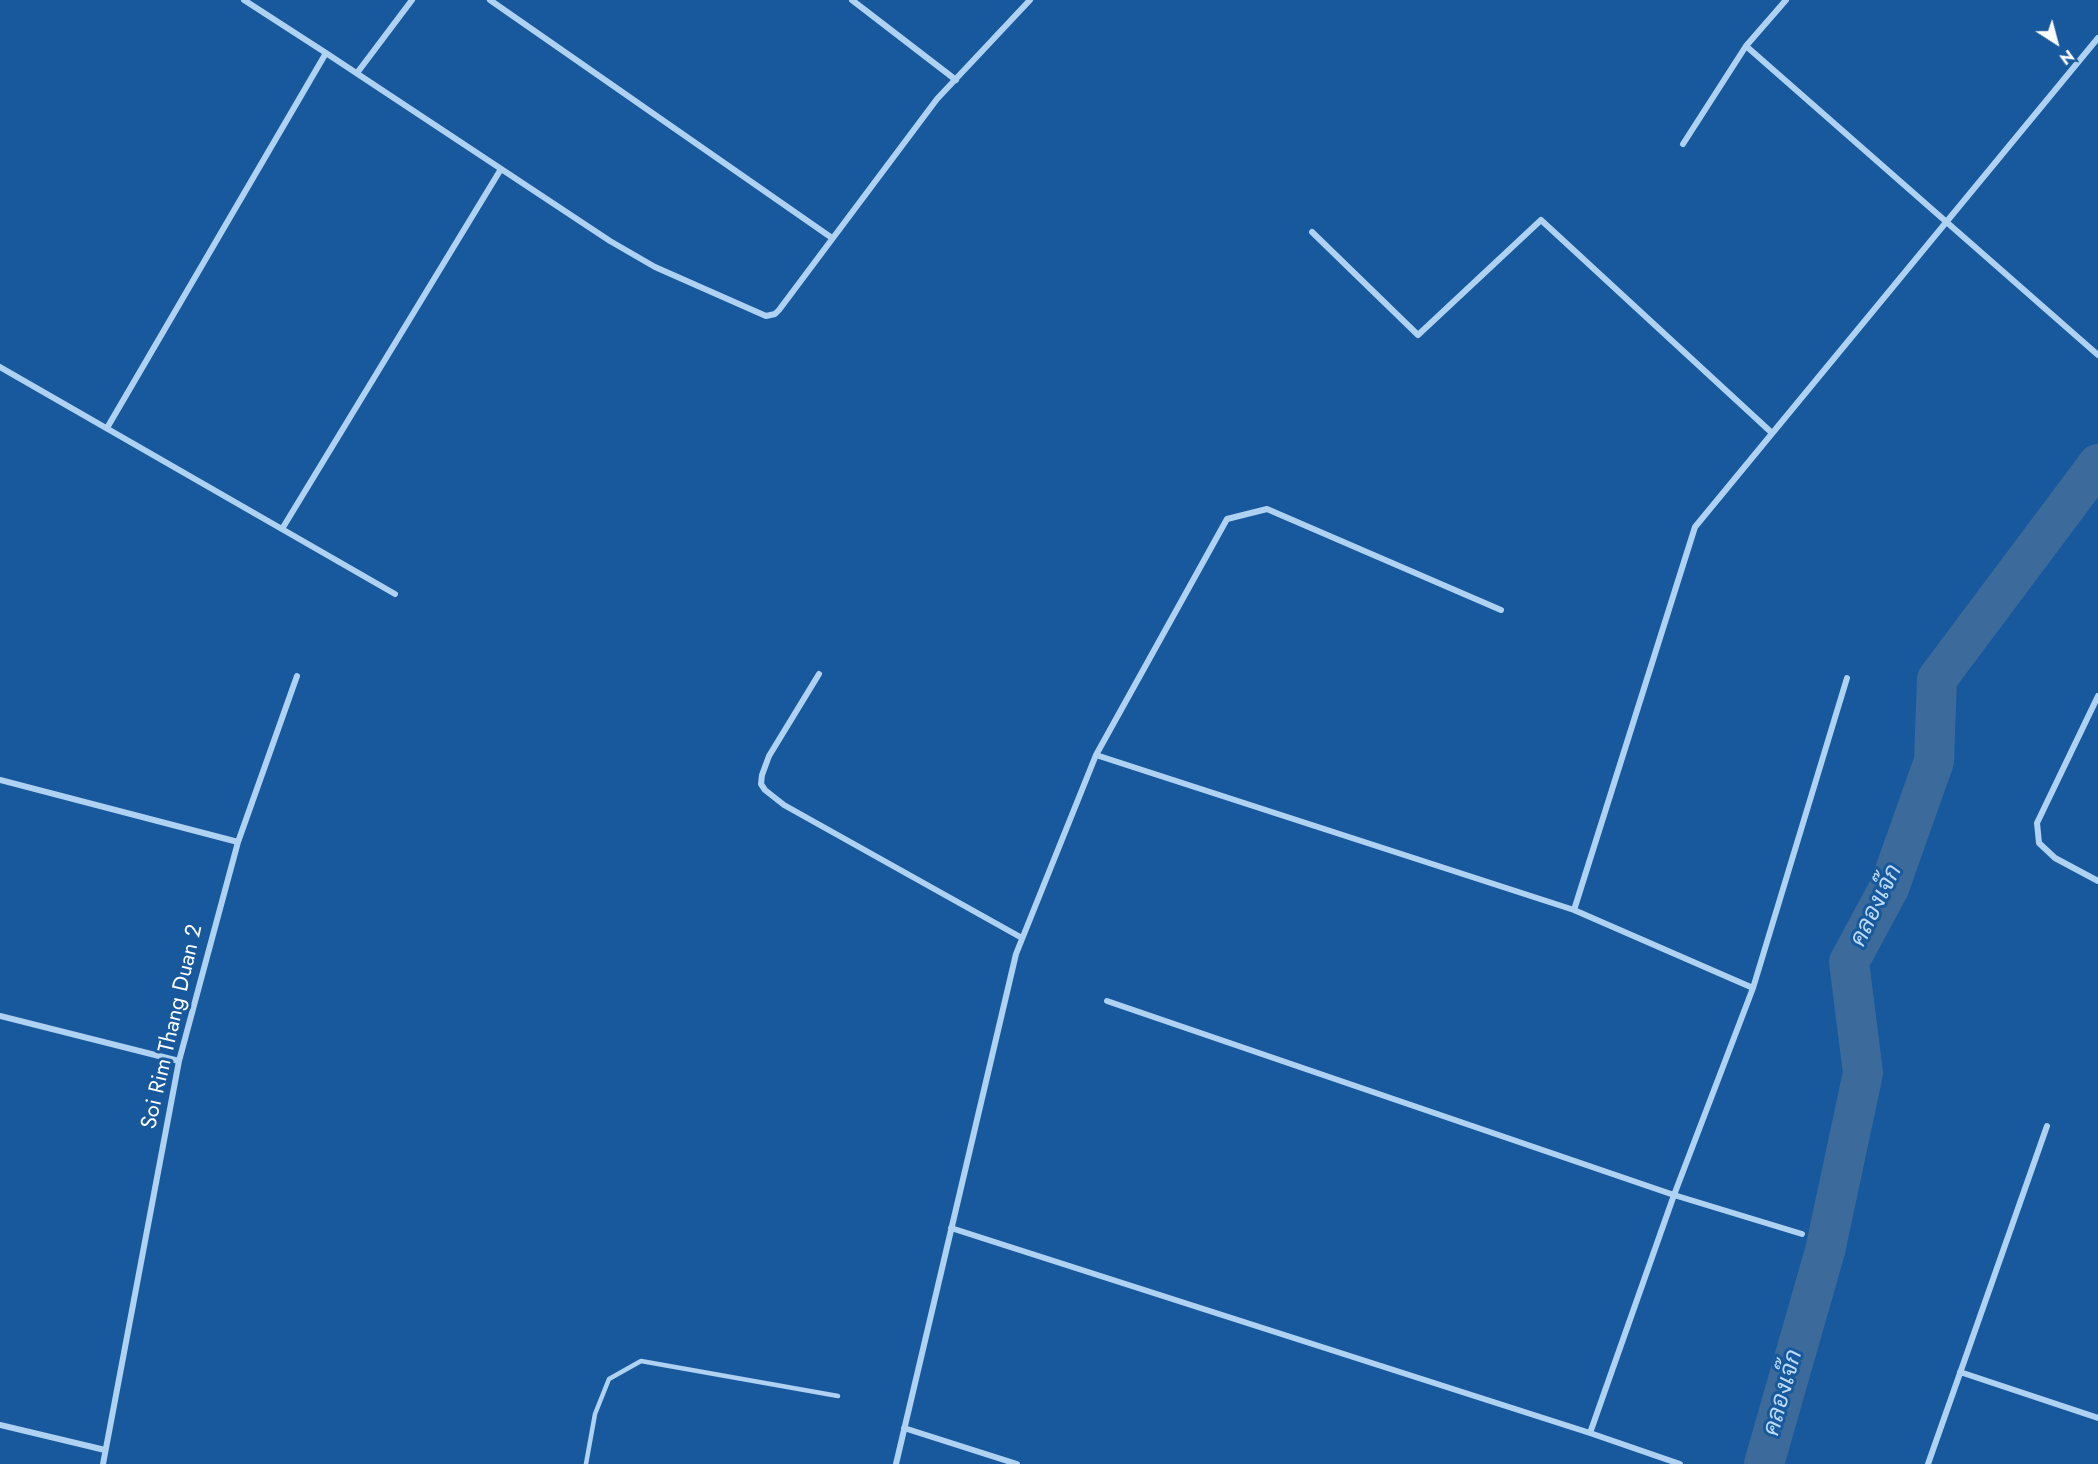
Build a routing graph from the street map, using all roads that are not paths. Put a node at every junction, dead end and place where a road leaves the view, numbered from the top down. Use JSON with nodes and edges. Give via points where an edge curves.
{"nodes":[{"id":1,"x":244,"y":0,"type":"edge"},
{"id":2,"x":412,"y":0,"type":"edge"},
{"id":3,"x":490,"y":0,"type":"edge"},
{"id":4,"x":852,"y":0,"type":"edge"},
{"id":5,"x":1030,"y":0,"type":"edge"},
{"id":6,"x":1786,"y":0,"type":"edge"},
{"id":7,"x":2098,"y":38,"type":"edge"},
{"id":8,"x":1746,"y":46,"type":"junction"},
{"id":9,"x":326,"y":53,"type":"junction"},
{"id":10,"x":357,"y":73,"type":"junction"},
{"id":11,"x":956,"y":80,"type":"junction"},
{"id":12,"x":1683,"y":144,"type":"dead end"},
{"id":13,"x":501,"y":169,"type":"junction"},
{"id":14,"x":1948,"y":222,"type":"junction"},
{"id":15,"x":1312,"y":232,"type":"dead end"},
{"id":16,"x":832,"y":238,"type":"junction"},
{"id":17,"x":2098,"y":355,"type":"edge"},
{"id":18,"x":0,"y":367,"type":"edge"},
{"id":19,"x":107,"y":429,"type":"junction"},
{"id":20,"x":1772,"y":434,"type":"junction"},
{"id":21,"x":282,"y":529,"type":"junction"},
{"id":22,"x":395,"y":594,"type":"dead end"},
{"id":23,"x":1502,"y":610,"type":"dead end"},
{"id":24,"x":819,"y":674,"type":"dead end"},
{"id":25,"x":297,"y":676,"type":"dead end"},
{"id":26,"x":1847,"y":678,"type":"dead end"},
{"id":27,"x":2098,"y":696,"type":"edge"},
{"id":28,"x":1096,"y":755,"type":"junction"},
{"id":29,"x":0,"y":780,"type":"edge"},
{"id":30,"x":238,"y":842,"type":"junction"},
{"id":31,"x":2098,"y":881,"type":"edge"},
{"id":32,"x":1575,"y":910,"type":"junction"},
{"id":33,"x":1022,"y":938,"type":"junction"},
{"id":34,"x":1753,"y":988,"type":"junction"},
{"id":35,"x":1107,"y":1001,"type":"dead end"},
{"id":36,"x":0,"y":1016,"type":"edge"},
{"id":37,"x":179,"y":1061,"type":"junction"},
{"id":38,"x":2047,"y":1126,"type":"dead end"},
{"id":39,"x":1674,"y":1195,"type":"junction"},
{"id":40,"x":951,"y":1228,"type":"junction"},
{"id":41,"x":1802,"y":1234,"type":"dead end"},
{"id":42,"x":1960,"y":1372,"type":"junction"},
{"id":43,"x":838,"y":1396,"type":"dead end"},
{"id":44,"x":2098,"y":1418,"type":"edge"},
{"id":45,"x":0,"y":1425,"type":"edge"},
{"id":46,"x":904,"y":1428,"type":"junction"},
{"id":47,"x":1590,"y":1433,"type":"junction"},
{"id":48,"x":105,"y":1450,"type":"junction"},
{"id":49,"x":103,"y":1464,"type":"edge"},
{"id":50,"x":586,"y":1464,"type":"edge"},
{"id":51,"x":896,"y":1464,"type":"edge"},
{"id":52,"x":1017,"y":1464,"type":"edge"},
{"id":53,"x":1680,"y":1464,"type":"edge"},
{"id":54,"x":1928,"y":1464,"type":"edge"}],
"edges":[{"from":1,"to":9,"type":"street"},
{"from":2,"to":10,"type":"street"},
{"from":3,"to":16,"type":"street"},
{"from":4,"to":11,"type":"street"},
{"from":5,"to":11,"type":"street"},
{"from":6,"to":8,"type":"street"},
{"from":7,"to":14,"type":"street"},
{"from":8,"to":12,"type":"street"},
{"from":8,"to":14,"type":"street"},
{"from":9,"to":10,"type":"street"},
{"from":9,"to":19,"type":"street"},
{"from":10,"to":13,"type":"street"},
{"from":11,"to":16,"type":"street","via":[[936,99]]},
{"from":13,"to":16,"type":"street","via":[[655,267],[766,316],[779,310]]},
{"from":13,"to":21,"type":"street"},
{"from":14,"to":17,"type":"street"},
{"from":14,"to":20,"type":"street"},
{"from":15,"to":20,"type":"street","via":[[1418,335],[1541,220]]},
{"from":18,"to":19,"type":"street"},
{"from":19,"to":21,"type":"street"},
{"from":20,"to":32,"type":"street","via":[[1695,527]]},
{"from":21,"to":22,"type":"street"},
{"from":23,"to":28,"type":"street","via":[[1267,509],[1227,519]]},
{"from":24,"to":33,"type":"street","via":[[770,756],[762,775],[765,790],[784,805]]},
{"from":25,"to":30,"type":"street","name":"Soi Rim Thang Duan 2"},
{"from":26,"to":34,"type":"street"},
{"from":27,"to":31,"type":"street","via":[[2037,823],[2039,843],[2055,858]]},
{"from":28,"to":32,"type":"street"},
{"from":28,"to":33,"type":"street"},
{"from":29,"to":30,"type":"street"},
{"from":30,"to":37,"type":"street","name":"Soi Rim Thang Duan 2"},
{"from":32,"to":34,"type":"street"},
{"from":33,"to":40,"type":"street"},
{"from":34,"to":39,"type":"street"},
{"from":35,"to":39,"type":"street"},
{"from":36,"to":37,"type":"street"},
{"from":37,"to":48,"type":"street","name":"Soi Rim Thang Duan 2"},
{"from":38,"to":42,"type":"street"},
{"from":39,"to":41,"type":"street"},
{"from":39,"to":47,"type":"street"},
{"from":40,"to":46,"type":"street"},
{"from":40,"to":47,"type":"street"},
{"from":42,"to":44,"type":"street"},
{"from":42,"to":54,"type":"street"},
{"from":43,"to":50,"type":"lane","via":[[641,1361],[609,1379],[595,1414]]},
{"from":45,"to":48,"type":"street"},
{"from":46,"to":51,"type":"street"},
{"from":46,"to":52,"type":"street"},
{"from":47,"to":53,"type":"street"},
{"from":48,"to":49,"type":"street","name":"Soi Rim Thang Duan 2"}]}
